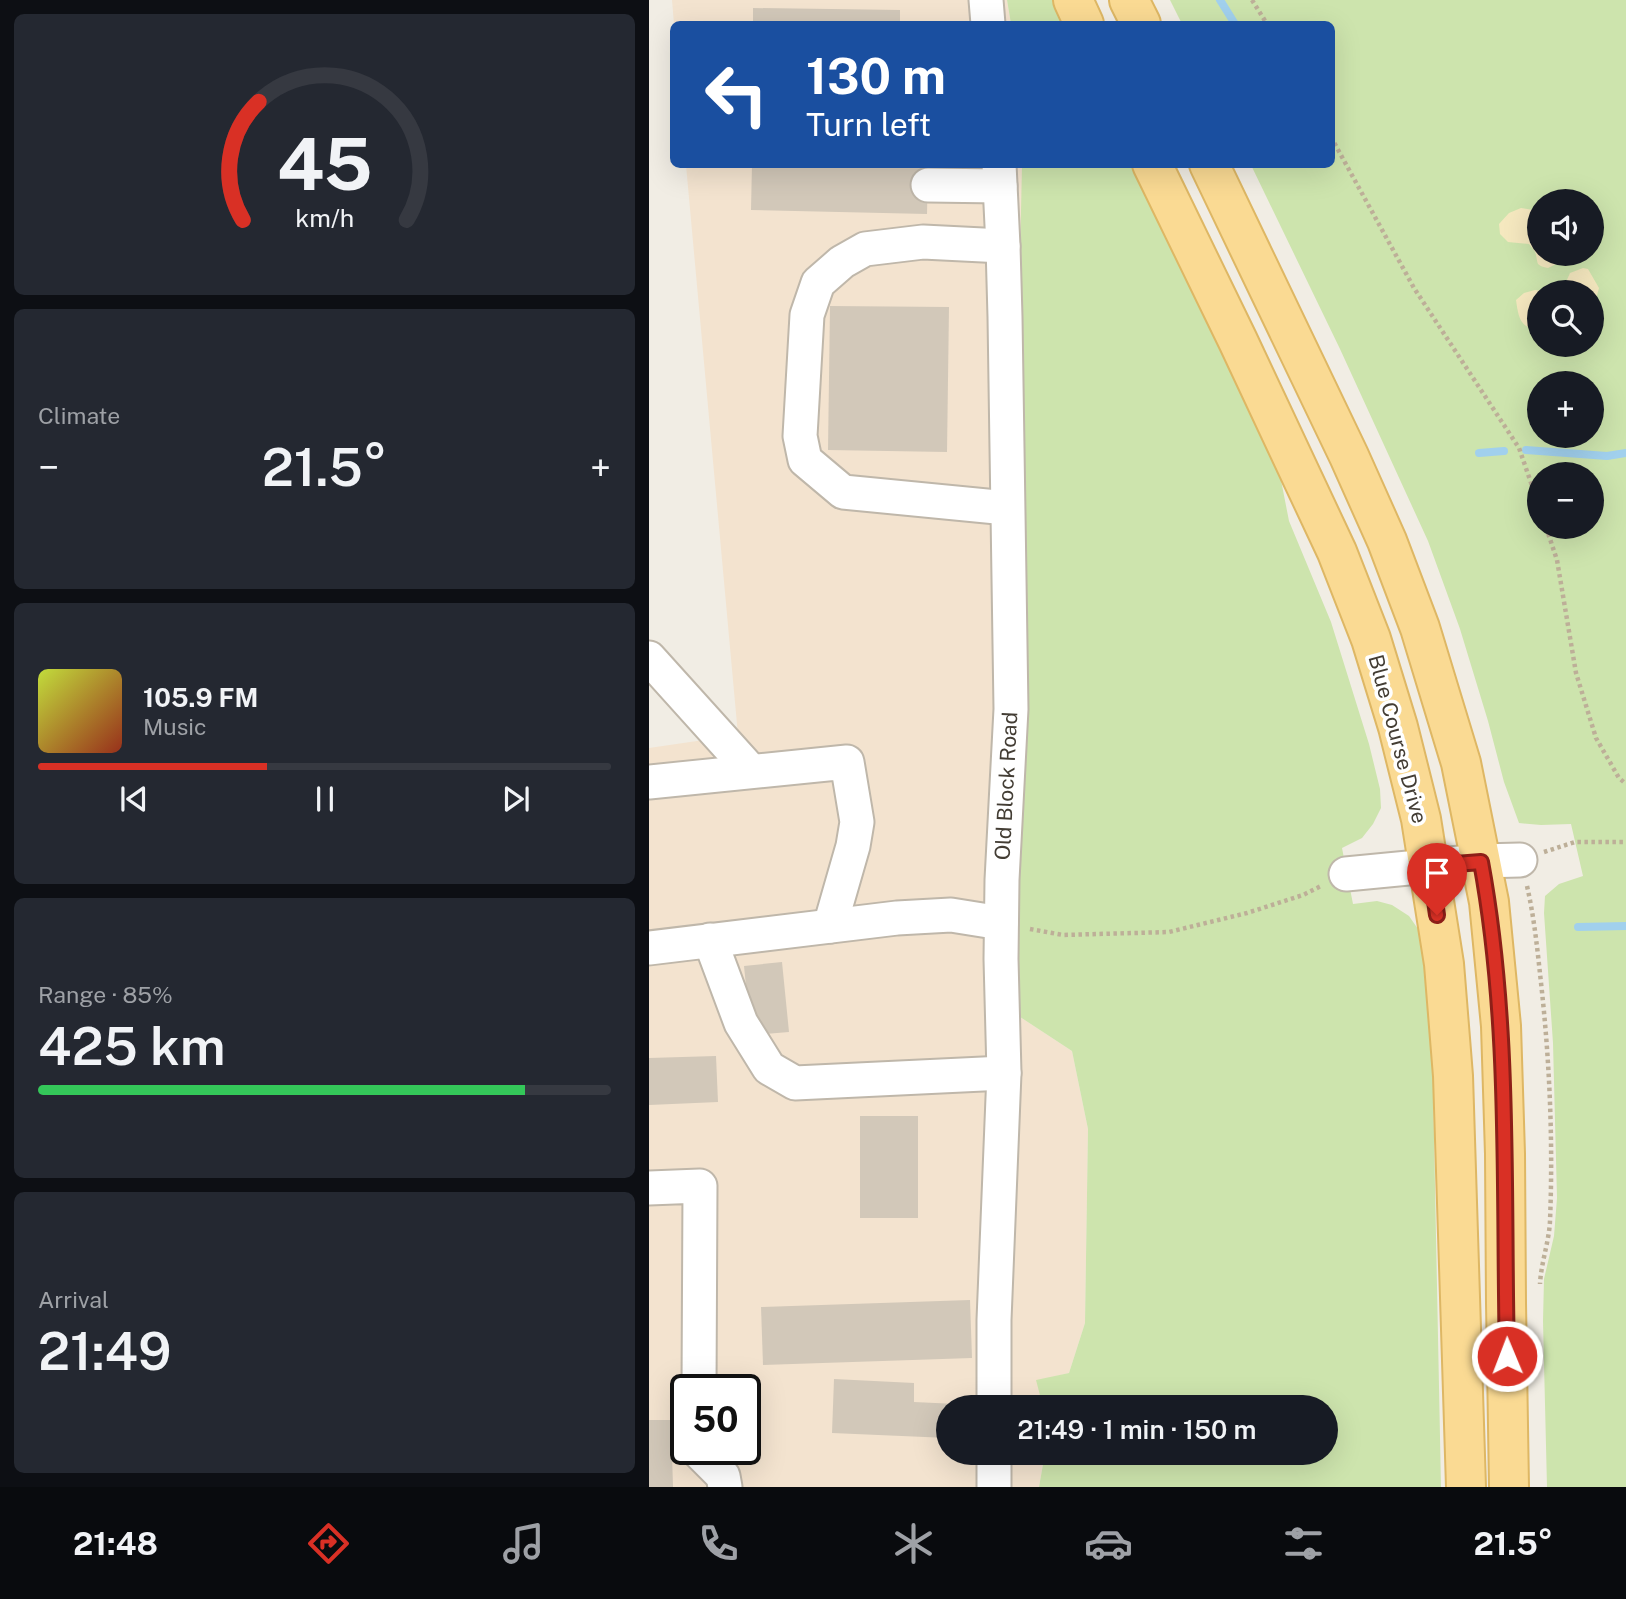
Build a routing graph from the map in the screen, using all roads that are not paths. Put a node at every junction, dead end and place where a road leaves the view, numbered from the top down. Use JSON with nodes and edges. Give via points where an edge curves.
{"nodes":[{"id":1,"x":986,"y":0,"type":"edge"},
{"id":2,"x":1073,"y":0,"type":"edge"},
{"id":3,"x":1129,"y":0,"type":"edge"},
{"id":4,"x":988,"y":21,"type":"edge"},
{"id":5,"x":1083,"y":21,"type":"edge"},
{"id":6,"x":1140,"y":21,"type":"edge"},
{"id":7,"x":1154,"y":168,"type":"edge"},
{"id":8,"x":1211,"y":168,"type":"edge"},
{"id":9,"x":999,"y":175,"type":"edge"},
{"id":10,"x":928,"y":185,"type":"dead end"},
{"id":11,"x":1003,"y":246,"type":"junction"},
{"id":12,"x":1007,"y":508,"type":"junction"},
{"id":13,"x":649,"y":658,"type":"edge"},
{"id":14,"x":751,"y":771,"type":"junction"},
{"id":15,"x":649,"y":782,"type":"edge"},
{"id":16,"x":1520,"y":860,"type":"road end"},
{"id":17,"x":1481,"y":862,"type":"junction"},
{"id":18,"x":1430,"y":866,"type":"junction"},
{"id":19,"x":1346,"y":874,"type":"road end"},
{"id":20,"x":1001,"y":923,"type":"junction"},
{"id":21,"x":830,"y":926,"type":"junction"},
{"id":22,"x":710,"y":940,"type":"junction"},
{"id":23,"x":649,"y":948,"type":"edge"},
{"id":24,"x":1004,"y":1073,"type":"junction"},
{"id":25,"x":649,"y":1188,"type":"edge"},
{"id":26,"x":699,"y":1374,"type":"edge"},
{"id":27,"x":994,"y":1395,"type":"edge"},
{"id":28,"x":712,"y":1465,"type":"edge"},
{"id":29,"x":994,"y":1465,"type":"edge"},
{"id":30,"x":725,"y":1487,"type":"edge"},
{"id":31,"x":994,"y":1487,"type":"edge"},
{"id":32,"x":1466,"y":1487,"type":"edge"},
{"id":33,"x":1509,"y":1487,"type":"edge"}],
"edges":[{"from":1,"to":4,"type":"street"},
{"from":2,"to":5,"type":"main road"},
{"from":3,"to":6,"type":"main road"},
{"from":7,"to":18,"type":"main road","name":"Blue Course Drive","via":[[1347,577],[1398,727]]},
{"from":8,"to":17,"type":"main road","via":[[1387,541],[1438,684],[1461,763]]},
{"from":9,"to":10,"type":"street"},
{"from":9,"to":11,"type":"street","name":"Old Block Road"},
{"from":11,"to":12,"type":"street","name":"Old Block Road"},
{"from":11,"to":12,"type":"street","via":[[923,242],[865,248],[818,284],[807,315],[800,436],[805,460],[843,492]]},
{"from":12,"to":20,"type":"street","name":"Old Block Road","via":[[1011,709]]},
{"from":13,"to":14,"type":"street"},
{"from":14,"to":15,"type":"street"},
{"from":14,"to":21,"type":"street","via":[[847,762],[857,822]]},
{"from":16,"to":17,"type":"street"},
{"from":17,"to":18,"type":"street"},
{"from":17,"to":33,"type":"main road","via":[[1501,1026]]},
{"from":18,"to":19,"type":"street"},
{"from":18,"to":32,"type":"main road","name":"Blue Course Drive","via":[[1453,1076]]},
{"from":20,"to":21,"type":"street","via":[[951,915]]},
{"from":20,"to":24,"type":"street","name":"Old Block Road"},
{"from":21,"to":22,"type":"street"},
{"from":22,"to":23,"type":"street"},
{"from":22,"to":24,"type":"street","via":[[741,1023],[769,1068],[795,1083]]},
{"from":24,"to":27,"type":"street","name":"Old Block Road"},
{"from":25,"to":26,"type":"street","via":[[700,1186]]},
{"from":28,"to":30,"type":"street","via":[[723,1476]]},
{"from":29,"to":31,"type":"street"}]}
